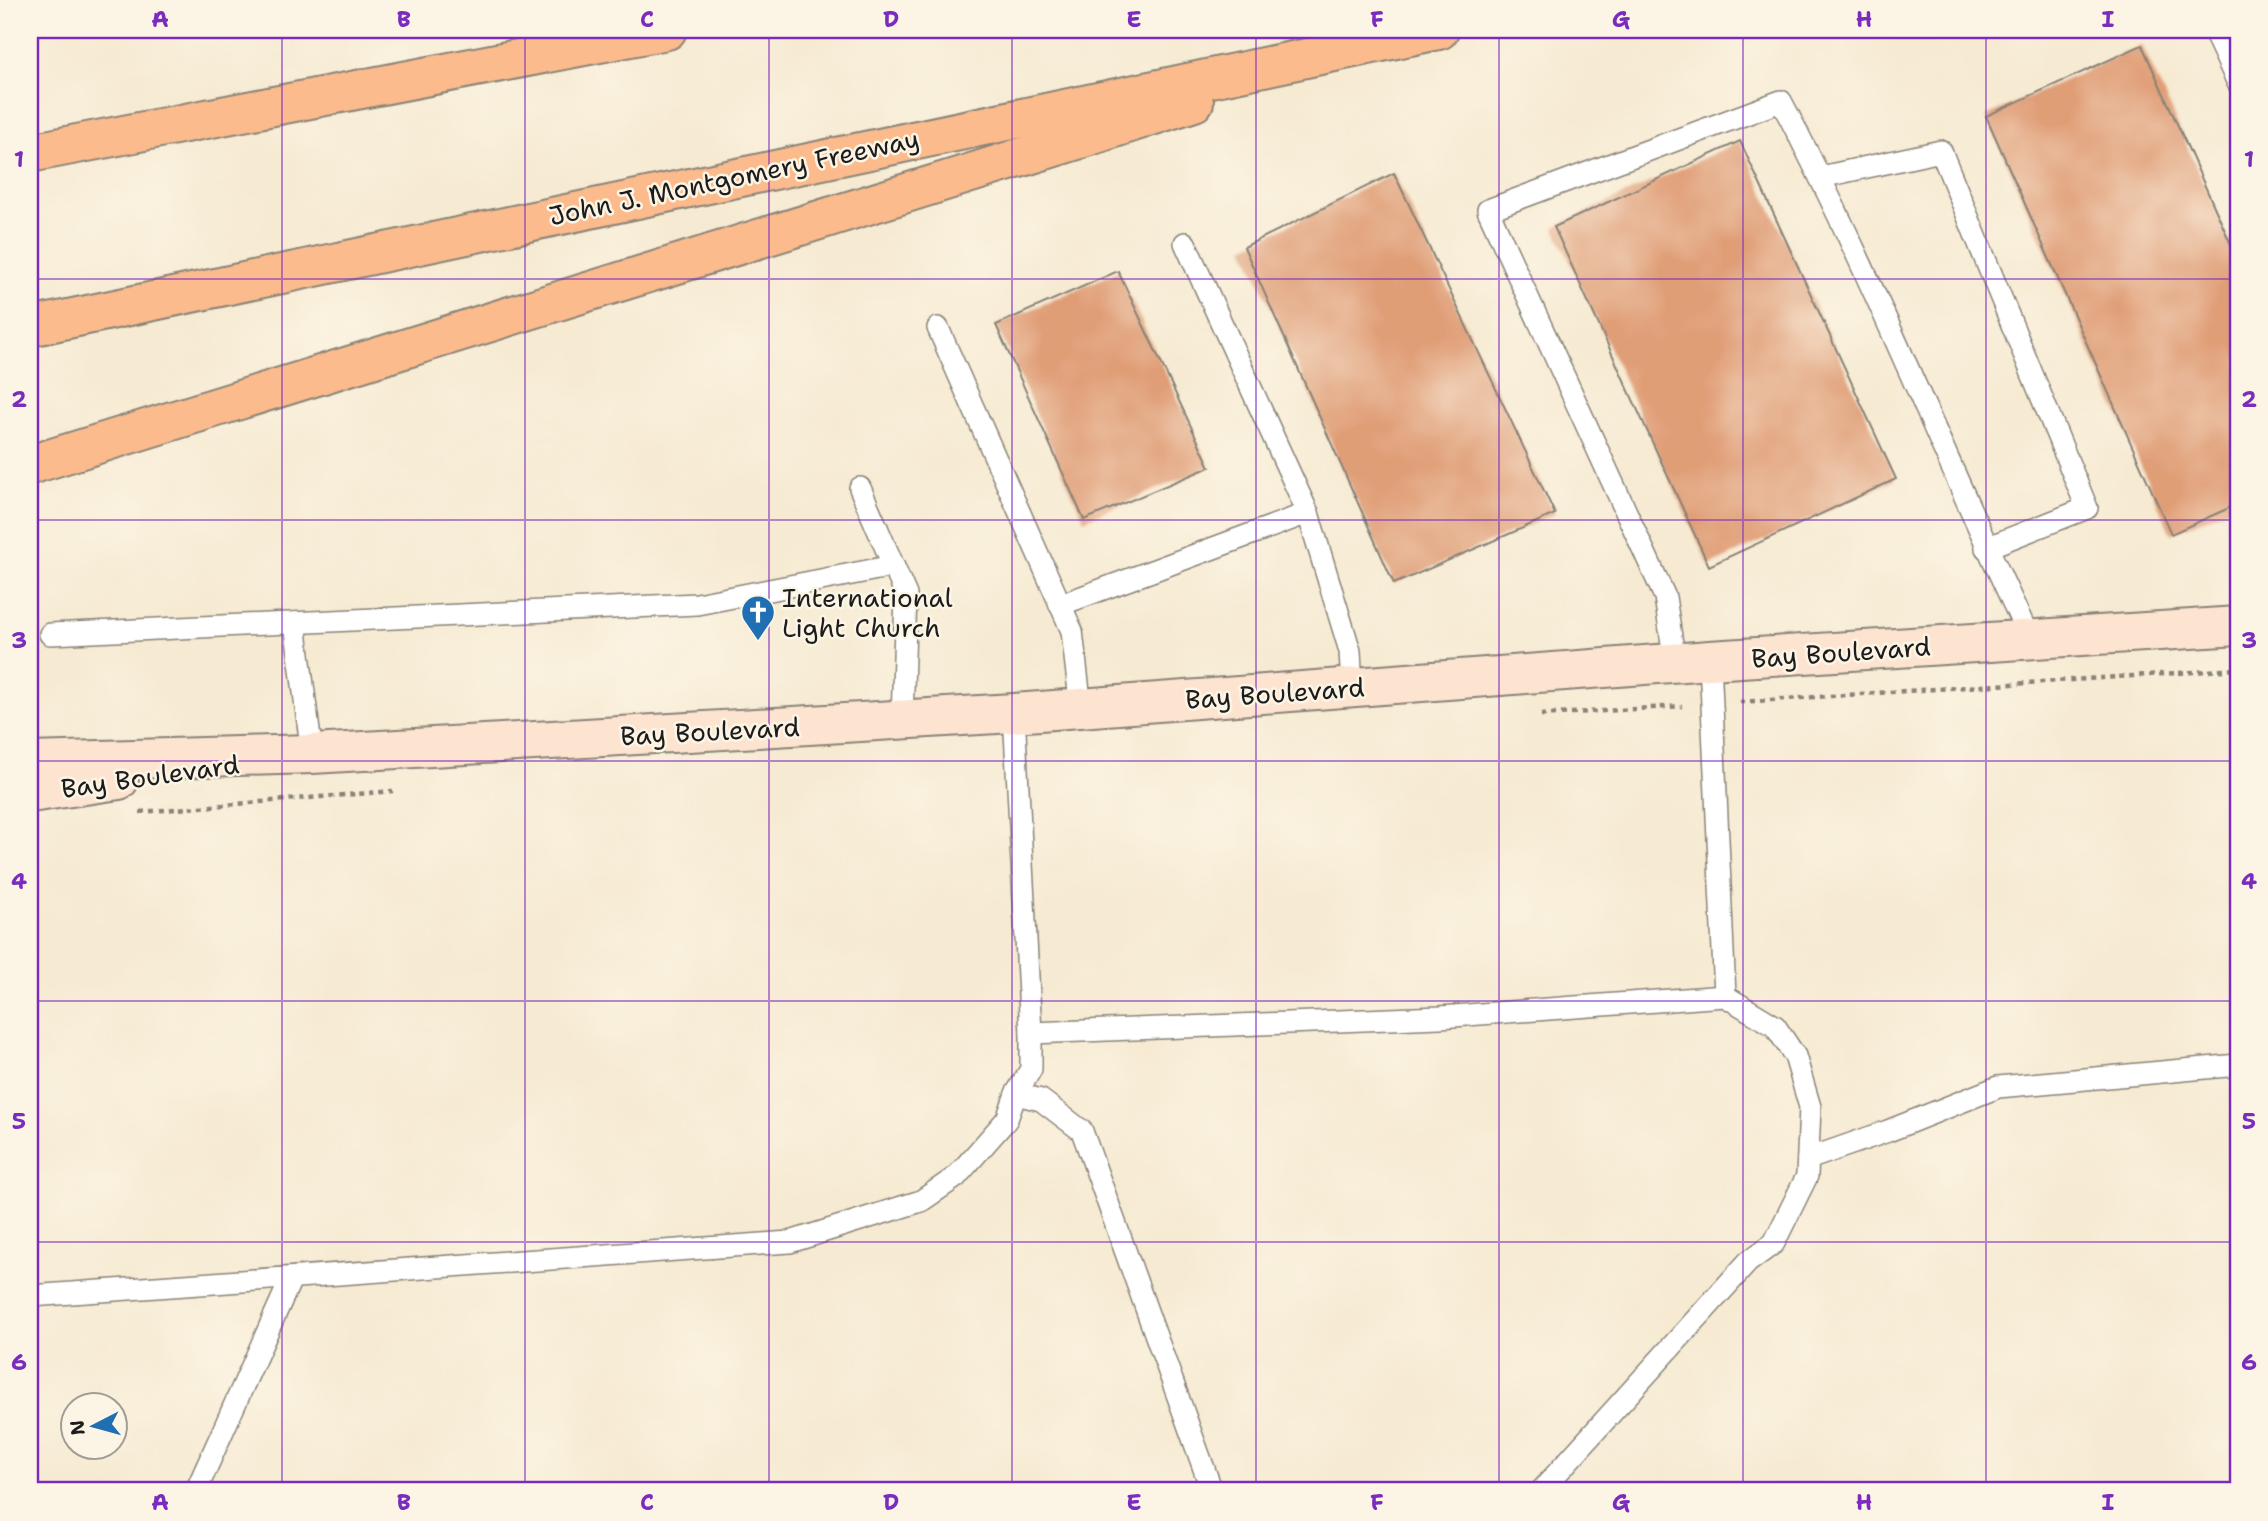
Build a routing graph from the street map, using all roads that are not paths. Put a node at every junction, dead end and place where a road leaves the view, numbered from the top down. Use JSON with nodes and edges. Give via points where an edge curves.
{"nodes":[{"id":1,"x":667,"y":30,"type":"edge"},
{"id":2,"x":1439,"y":30,"type":"edge"},
{"id":3,"x":2238,"y":34,"type":"edge"},
{"id":4,"x":1375,"y":42,"type":"junction"},
{"id":5,"x":2238,"y":83,"type":"edge"},
{"id":6,"x":30,"y":153,"type":"edge"},
{"id":7,"x":1821,"y":177,"type":"junction"},
{"id":8,"x":1185,"y":243,"type":"dead end"},
{"id":9,"x":30,"y":327,"type":"edge"},
{"id":10,"x":938,"y":328,"type":"dead end"},
{"id":11,"x":30,"y":465,"type":"edge"},
{"id":12,"x":860,"y":488,"type":"dead end"},
{"id":13,"x":1308,"y":513,"type":"junction"},
{"id":14,"x":1986,"y":548,"type":"junction"},
{"id":15,"x":893,"y":566,"type":"junction"},
{"id":16,"x":1060,"y":605,"type":"junction"},
{"id":17,"x":295,"y":623,"type":"junction"},
{"id":18,"x":2238,"y":626,"type":"edge"},
{"id":19,"x":50,"y":634,"type":"dead end"},
{"id":20,"x":2030,"y":639,"type":"junction"},
{"id":21,"x":1693,"y":662,"type":"junction"},
{"id":22,"x":1352,"y":687,"type":"junction"},
{"id":23,"x":1081,"y":709,"type":"junction"},
{"id":24,"x":1014,"y":713,"type":"junction"},
{"id":25,"x":902,"y":720,"type":"junction"},
{"id":26,"x":312,"y":754,"type":"junction"},
{"id":27,"x":30,"y":762,"type":"edge"},
{"id":28,"x":30,"y":793,"type":"edge"},
{"id":29,"x":1724,"y":996,"type":"junction"},
{"id":30,"x":1031,"y":1032,"type":"junction"},
{"id":31,"x":2238,"y":1065,"type":"edge"},
{"id":32,"x":1016,"y":1094,"type":"junction"},
{"id":33,"x":1808,"y":1159,"type":"junction"},
{"id":34,"x":291,"y":1279,"type":"junction"},
{"id":35,"x":30,"y":1296,"type":"edge"},
{"id":36,"x":196,"y":1491,"type":"edge"},
{"id":37,"x":1212,"y":1491,"type":"edge"},
{"id":38,"x":1541,"y":1491,"type":"edge"}],
"edges":[{"from":1,"to":6,"type":"highway"},
{"from":2,"to":4,"type":"highway","name":"John J. Montgomery Freeway"},
{"from":3,"to":5,"type":"lane","via":[[2217,38]]},
{"from":4,"to":9,"type":"highway","name":"John J. Montgomery Freeway"},
{"from":4,"to":11,"type":"highway","via":[[1090,136]]},
{"from":7,"to":14,"type":"lane"},
{"from":7,"to":14,"type":"lane","via":[[1941,151],[2087,508]]},
{"from":7,"to":21,"type":"lane","via":[[1781,101],[1488,210]]},
{"from":8,"to":13,"type":"lane"},
{"from":10,"to":16,"type":"lane"},
{"from":12,"to":15,"type":"lane"},
{"from":13,"to":16,"type":"lane"},
{"from":13,"to":22,"type":"lane","via":[[1350,651]]},
{"from":14,"to":20,"type":"lane"},
{"from":15,"to":17,"type":"lane","via":[[696,604]]},
{"from":15,"to":25,"type":"lane","via":[[906,595]]},
{"from":16,"to":23,"type":"lane","via":[[1072,631]]},
{"from":17,"to":19,"type":"lane"},
{"from":17,"to":26,"type":"lane"},
{"from":18,"to":20,"type":"street","name":"Bay Boulevard"},
{"from":20,"to":21,"type":"street","name":"Bay Boulevard"},
{"from":21,"to":22,"type":"street","name":"Bay Boulevard"},
{"from":21,"to":29,"type":"lane"},
{"from":22,"to":23,"type":"street","name":"Bay Boulevard"},
{"from":23,"to":24,"type":"street","name":"Bay Boulevard"},
{"from":24,"to":25,"type":"street","name":"Bay Boulevard"},
{"from":24,"to":30,"type":"lane"},
{"from":25,"to":26,"type":"street","name":"Bay Boulevard"},
{"from":26,"to":27,"type":"street","name":"Bay Boulevard"},
{"from":26,"to":28,"type":"street","name":"Bay Boulevard"},
{"from":29,"to":30,"type":"lane","via":[[1440,1017]]},
{"from":29,"to":33,"type":"lane","via":[[1775,1026],[1795,1056],[1810,1107]]},
{"from":30,"to":32,"type":"lane","via":[[1031,1069]]},
{"from":31,"to":33,"type":"lane","via":[[1998,1087]]},
{"from":32,"to":34,"type":"lane","via":[[1007,1119],[956,1177],[921,1201],[790,1242]]},
{"from":32,"to":37,"type":"lane","via":[[1041,1100],[1082,1131]]},
{"from":33,"to":38,"type":"lane","via":[[1807,1175],[1774,1243],[1748,1262]]},
{"from":34,"to":35,"type":"lane"},
{"from":34,"to":36,"type":"lane"}]}
